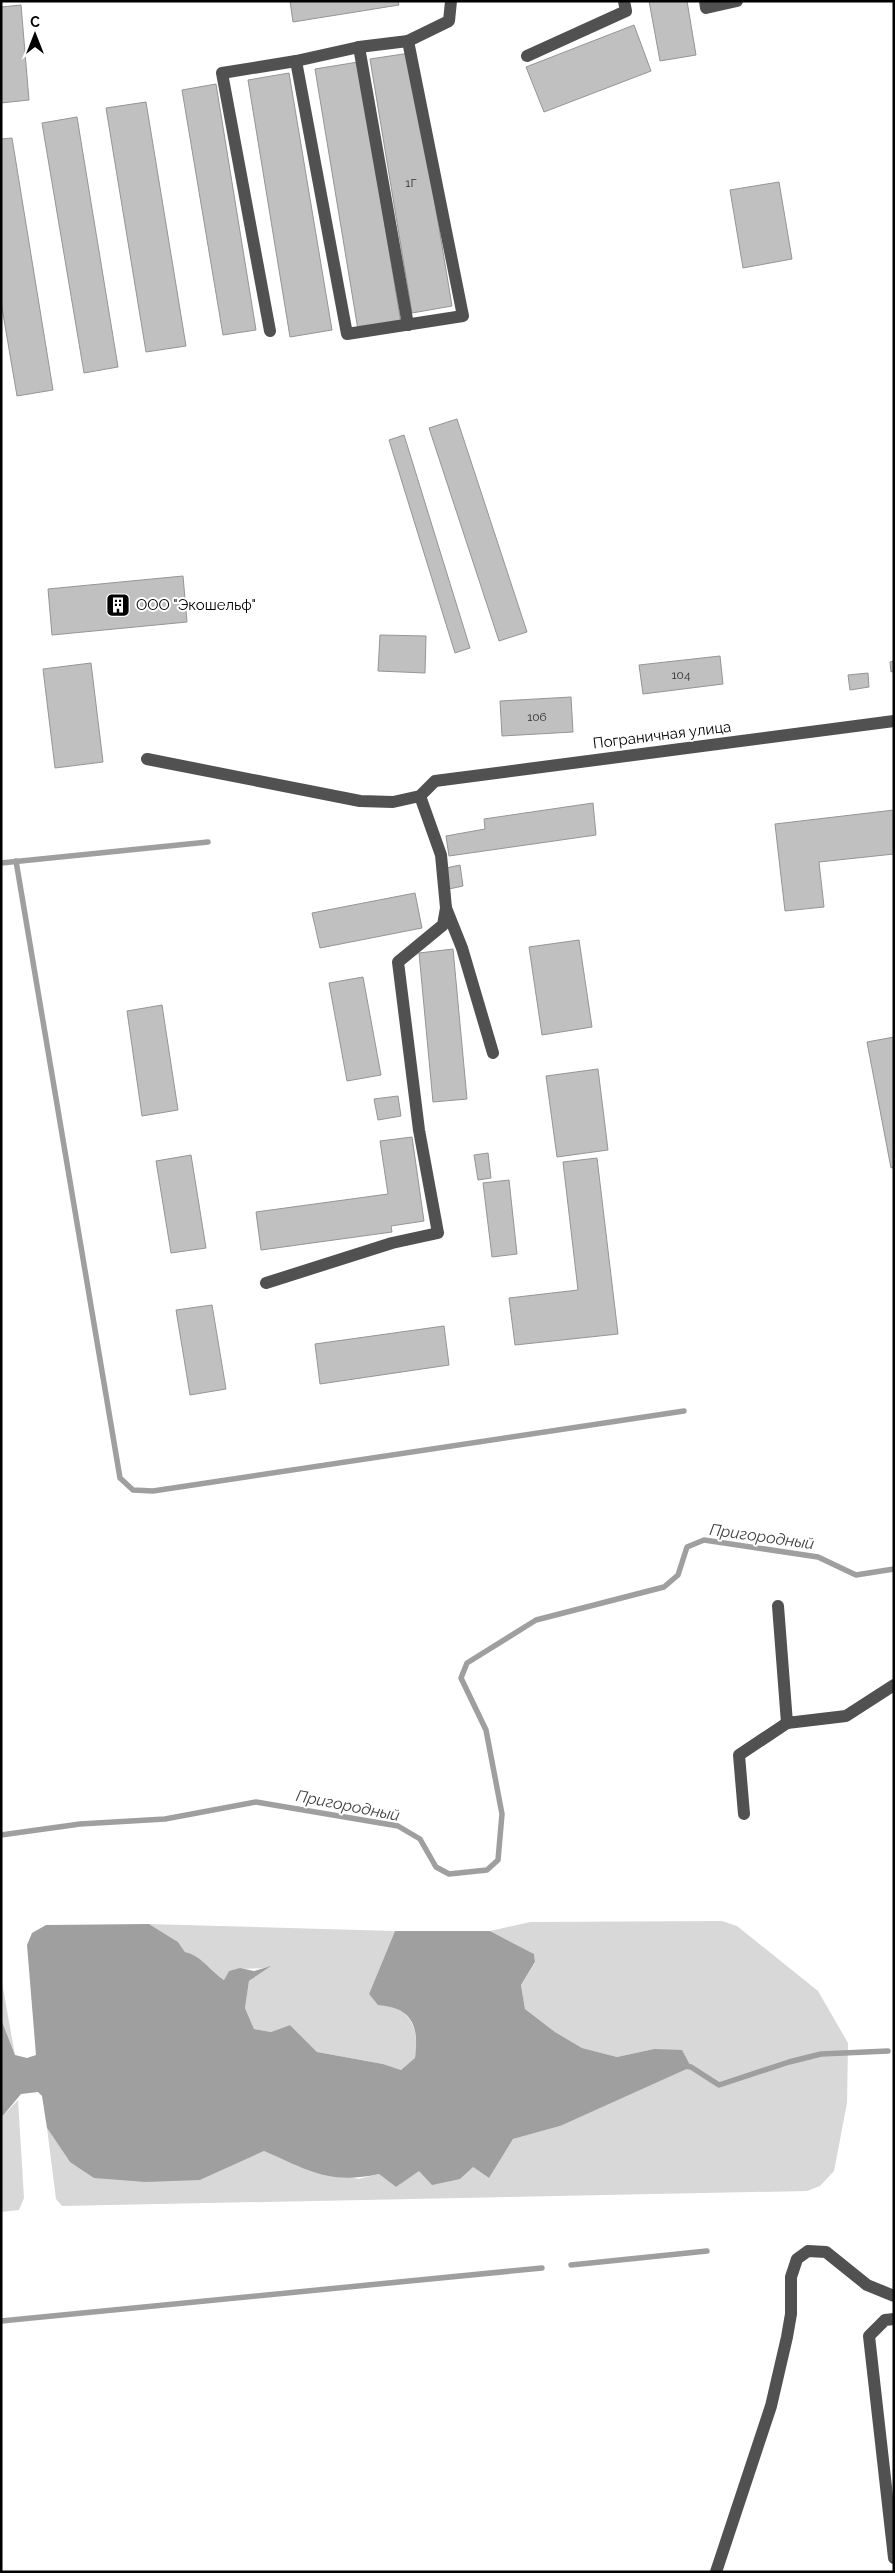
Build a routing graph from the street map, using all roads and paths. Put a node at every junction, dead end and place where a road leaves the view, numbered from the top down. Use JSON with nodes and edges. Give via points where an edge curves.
{"nodes":[{"id":1,"x":450,"y":1,"type":"edge"},
{"id":2,"x":624,"y":1,"type":"edge"},
{"id":3,"x":706,"y":1,"type":"edge"},
{"id":4,"x":737,"y":1,"type":"edge"},
{"id":5,"x":408,"y":41,"type":"junction"},
{"id":6,"x":359,"y":47,"type":"junction"},
{"id":7,"x":527,"y":56,"type":"dead end"},
{"id":8,"x":296,"y":61,"type":"junction"},
{"id":9,"x":408,"y":325,"type":"junction"},
{"id":10,"x":270,"y":331,"type":"dead end"},
{"id":11,"x":894,"y":721,"type":"edge"},
{"id":12,"x":147,"y":759,"type":"dead end"},
{"id":13,"x":420,"y":796,"type":"junction"},
{"id":14,"x":446,"y":908,"type":"junction"},
{"id":15,"x":493,"y":1053,"type":"dead end"},
{"id":16,"x":266,"y":1283,"type":"dead end"},
{"id":17,"x":778,"y":1606,"type":"dead end"},
{"id":18,"x":894,"y":1685,"type":"edge"},
{"id":19,"x":787,"y":1723,"type":"junction"},
{"id":20,"x":744,"y":1814,"type":"dead end"},
{"id":21,"x":894,"y":2296,"type":"edge"},
{"id":22,"x":894,"y":2319,"type":"edge"},
{"id":23,"x":894,"y":2558,"type":"edge"},
{"id":24,"x":716,"y":2572,"type":"edge"}],
"edges":[{"from":1,"to":5,"type":"street","via":[[450,20]]},
{"from":2,"to":7,"type":"street","via":[[626,11]]},
{"from":3,"to":4,"type":"street","via":[[706,8]]},
{"from":5,"to":6,"type":"street"},
{"from":5,"to":9,"type":"street","via":[[463,316]]},
{"from":6,"to":8,"type":"street"},
{"from":6,"to":9,"type":"street"},
{"from":8,"to":9,"type":"street","via":[[347,334]]},
{"from":8,"to":10,"type":"street","via":[[222,73]]},
{"from":11,"to":13,"type":"street","name":"Пограничная улица","via":[[435,781]]},
{"from":12,"to":13,"type":"street","via":[[360,801],[393,802]]},
{"from":13,"to":14,"type":"street","via":[[441,855]]},
{"from":14,"to":15,"type":"street","via":[[462,948]]},
{"from":14,"to":16,"type":"street","via":[[442,925],[398,962],[420,1130],[438,1234],[392,1243]]},
{"from":17,"to":19,"type":"street"},
{"from":18,"to":19,"type":"street","via":[[846,1716]]},
{"from":19,"to":20,"type":"street","via":[[739,1755]]},
{"from":21,"to":24,"type":"street","via":[[867,2285],[826,2252],[808,2251],[797,2260],[791,2277],[787,2337],[771,2406]]},
{"from":22,"to":23,"type":"street","via":[[885,2320],[869,2336]]}]}
